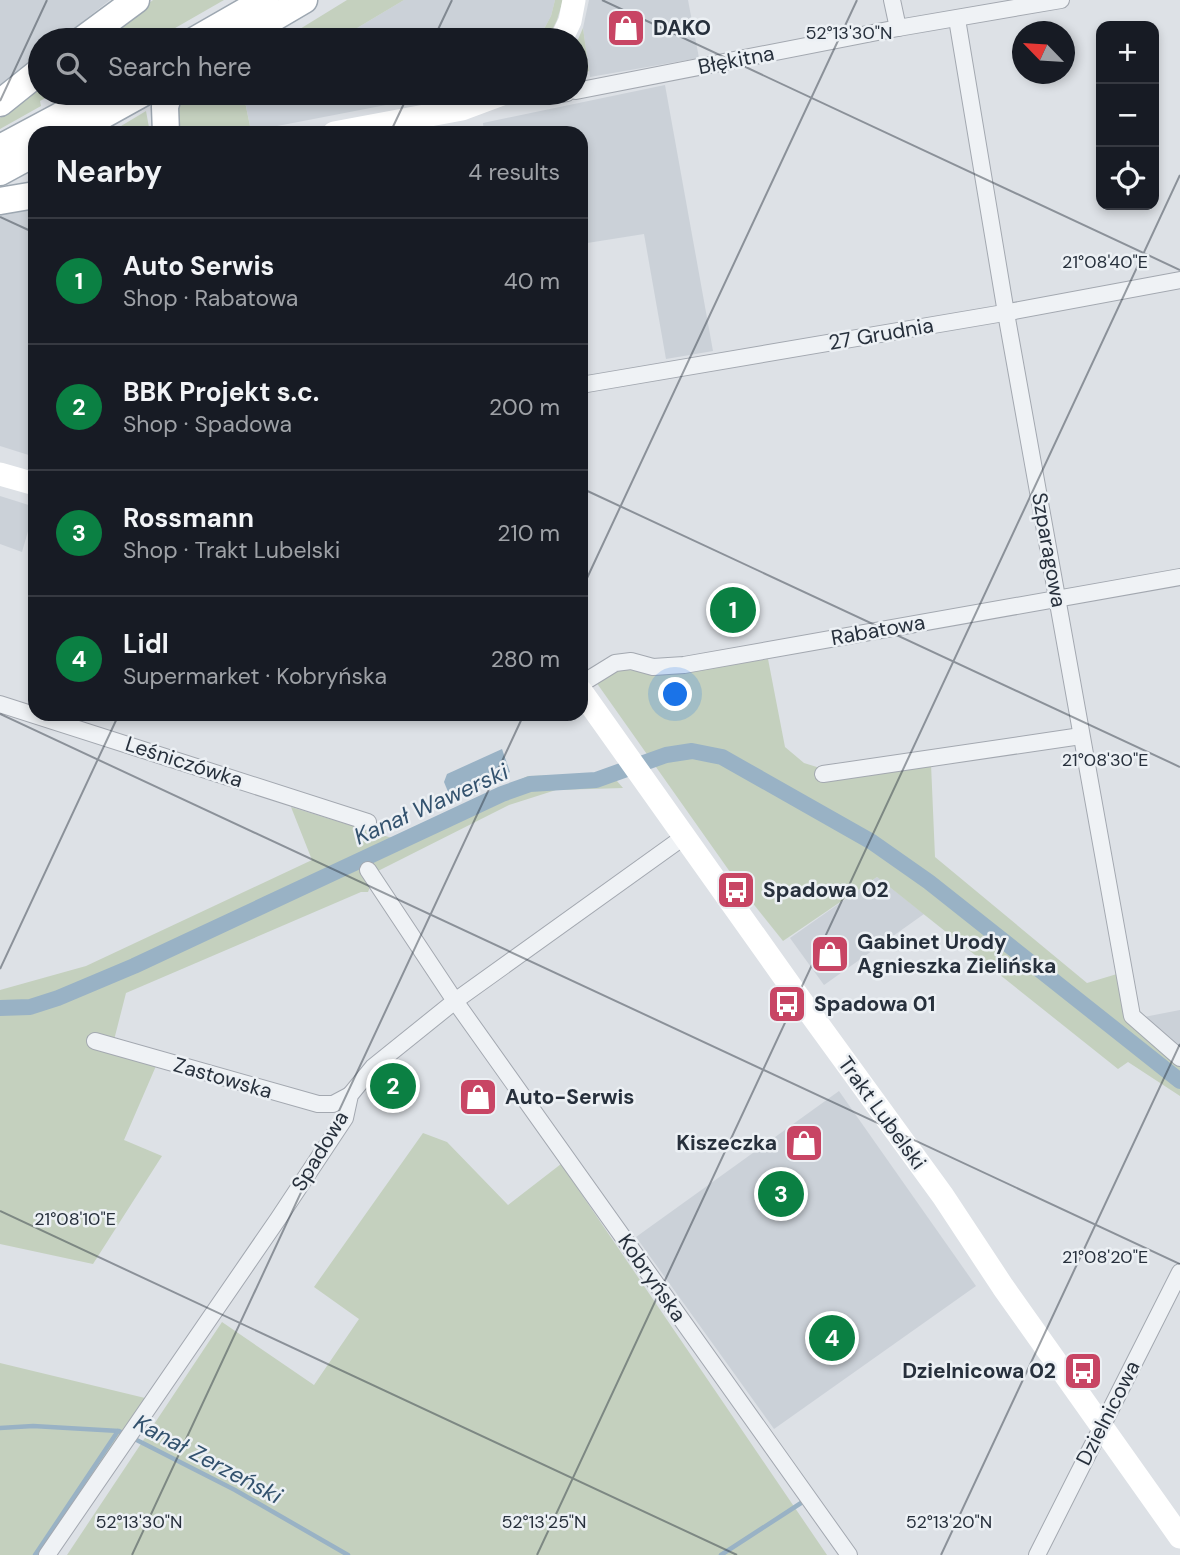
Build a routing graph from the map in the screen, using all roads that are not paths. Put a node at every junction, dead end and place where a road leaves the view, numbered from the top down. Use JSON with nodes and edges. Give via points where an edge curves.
{"nodes":[{"id":1,"x":136,"y":0,"type":"edge"},
{"id":2,"x":265,"y":0,"type":"edge"},
{"id":3,"x":304,"y":0,"type":"edge"},
{"id":4,"x":574,"y":0,"type":"edge"},
{"id":5,"x":892,"y":0,"type":"edge"},
{"id":6,"x":1061,"y":0,"type":"edge"},
{"id":7,"x":957,"y":19,"type":"junction"},
{"id":8,"x":98,"y":28,"type":"edge"},
{"id":9,"x":216,"y":28,"type":"edge"},
{"id":10,"x":256,"y":28,"type":"edge"},
{"id":11,"x":567,"y":28,"type":"edge"},
{"id":12,"x":898,"y":28,"type":"junction"},
{"id":13,"x":28,"y":81,"type":"edge"},
{"id":14,"x":588,"y":89,"type":"edge"},
{"id":15,"x":0,"y":103,"type":"edge"},
{"id":16,"x":81,"y":105,"type":"edge"},
{"id":17,"x":121,"y":105,"type":"edge"},
{"id":18,"x":166,"y":105,"type":"edge"},
{"id":19,"x":472,"y":105,"type":"edge"},
{"id":20,"x":41,"y":126,"type":"edge"},
{"id":21,"x":84,"y":126,"type":"edge"},
{"id":22,"x":166,"y":126,"type":"edge"},
{"id":23,"x":371,"y":126,"type":"edge"},
{"id":24,"x":28,"y":133,"type":"edge"},
{"id":25,"x":0,"y":148,"type":"edge"},
{"id":26,"x":28,"y":157,"type":"edge"},
{"id":27,"x":0,"y":172,"type":"edge"},
{"id":28,"x":28,"y":196,"type":"edge"},
{"id":29,"x":0,"y":201,"type":"edge"},
{"id":30,"x":1180,"y":280,"type":"edge"},
{"id":31,"x":1006,"y":313,"type":"junction"},
{"id":32,"x":588,"y":384,"type":"edge"},
{"id":33,"x":0,"y":474,"type":"edge"},
{"id":34,"x":28,"y":482,"type":"edge"},
{"id":35,"x":1180,"y":577,"type":"edge"},
{"id":36,"x":1058,"y":598,"type":"junction"},
{"id":37,"x":588,"y":680,"type":"edge"},
{"id":38,"x":588,"y":701,"type":"edge"},
{"id":39,"x":0,"y":704,"type":"edge"},
{"id":40,"x":28,"y":713,"type":"edge"},
{"id":41,"x":53,"y":721,"type":"edge"},
{"id":42,"x":1081,"y":736,"type":"junction"},
{"id":43,"x":823,"y":774,"type":"dead end"},
{"id":44,"x":368,"y":822,"type":"dead end"},
{"id":45,"x":685,"y":836,"type":"junction"},
{"id":46,"x":368,"y":870,"type":"dead end"},
{"id":47,"x":455,"y":1001,"type":"junction"},
{"id":48,"x":95,"y":1041,"type":"dead end"},
{"id":49,"x":1180,"y":1058,"type":"edge"},
{"id":50,"x":350,"y":1095,"type":"junction"},
{"id":51,"x":1180,"y":1272,"type":"edge"},
{"id":52,"x":1102,"y":1425,"type":"junction"},
{"id":53,"x":1180,"y":1537,"type":"edge"},
{"id":54,"x":47,"y":1555,"type":"edge"},
{"id":55,"x":849,"y":1555,"type":"edge"},
{"id":56,"x":1037,"y":1555,"type":"edge"}],
"edges":[{"from":1,"to":8,"type":"main road"},
{"from":2,"to":9,"type":"main road"},
{"from":3,"to":10,"type":"main road"},
{"from":4,"to":11,"type":"street"},
{"from":5,"to":12,"type":"street"},
{"from":6,"to":7,"type":"street","name":"Błękitna"},
{"from":7,"to":12,"type":"street","name":"Błękitna"},
{"from":7,"to":31,"type":"street","name":"Szparagowa"},
{"from":12,"to":14,"type":"street","name":"Błękitna"},
{"from":13,"to":15,"type":"main road"},
{"from":16,"to":20,"type":"main road"},
{"from":17,"to":21,"type":"main road"},
{"from":18,"to":22,"type":"main road"},
{"from":19,"to":23,"type":"street"},
{"from":24,"to":25,"type":"main road"},
{"from":26,"to":27,"type":"main road"},
{"from":28,"to":29,"type":"main road"},
{"from":30,"to":31,"type":"street","name":"27 Grudnia"},
{"from":31,"to":32,"type":"street","name":"27 Grudnia"},
{"from":31,"to":36,"type":"street","name":"Szparagowa"},
{"from":33,"to":34,"type":"street"},
{"from":35,"to":36,"type":"street","name":"Rabatowa"},
{"from":36,"to":37,"type":"street","name":"Rabatowa","via":[[684,665],[615,663]]},
{"from":36,"to":42,"type":"street","name":"Szparagowa"},
{"from":38,"to":45,"type":"street","name":"Trakt Lubelski"},
{"from":39,"to":40,"type":"street","name":"Leśniczówka"},
{"from":41,"to":44,"type":"street","name":"Leśniczówka"},
{"from":42,"to":43,"type":"street"},
{"from":42,"to":49,"type":"street","name":"Szparagowa","via":[[1132,1016]]},
{"from":45,"to":47,"type":"street","name":"Spadowa"},
{"from":45,"to":52,"type":"street","name":"Trakt Lubelski"},
{"from":46,"to":47,"type":"street"},
{"from":47,"to":50,"type":"street","name":"Spadowa","via":[[373,1067]]},
{"from":47,"to":55,"type":"street","name":"Kobryńska"},
{"from":48,"to":50,"type":"street","name":"Zastowska","via":[[318,1104],[333,1104]]},
{"from":50,"to":54,"type":"street","name":"Spadowa","via":[[338,1129]]},
{"from":51,"to":52,"type":"street","name":"Dzielnicowa"},
{"from":52,"to":53,"type":"street","name":"Trakt Lubelski"},
{"from":52,"to":56,"type":"street","name":"Dzielnicowa"}]}
